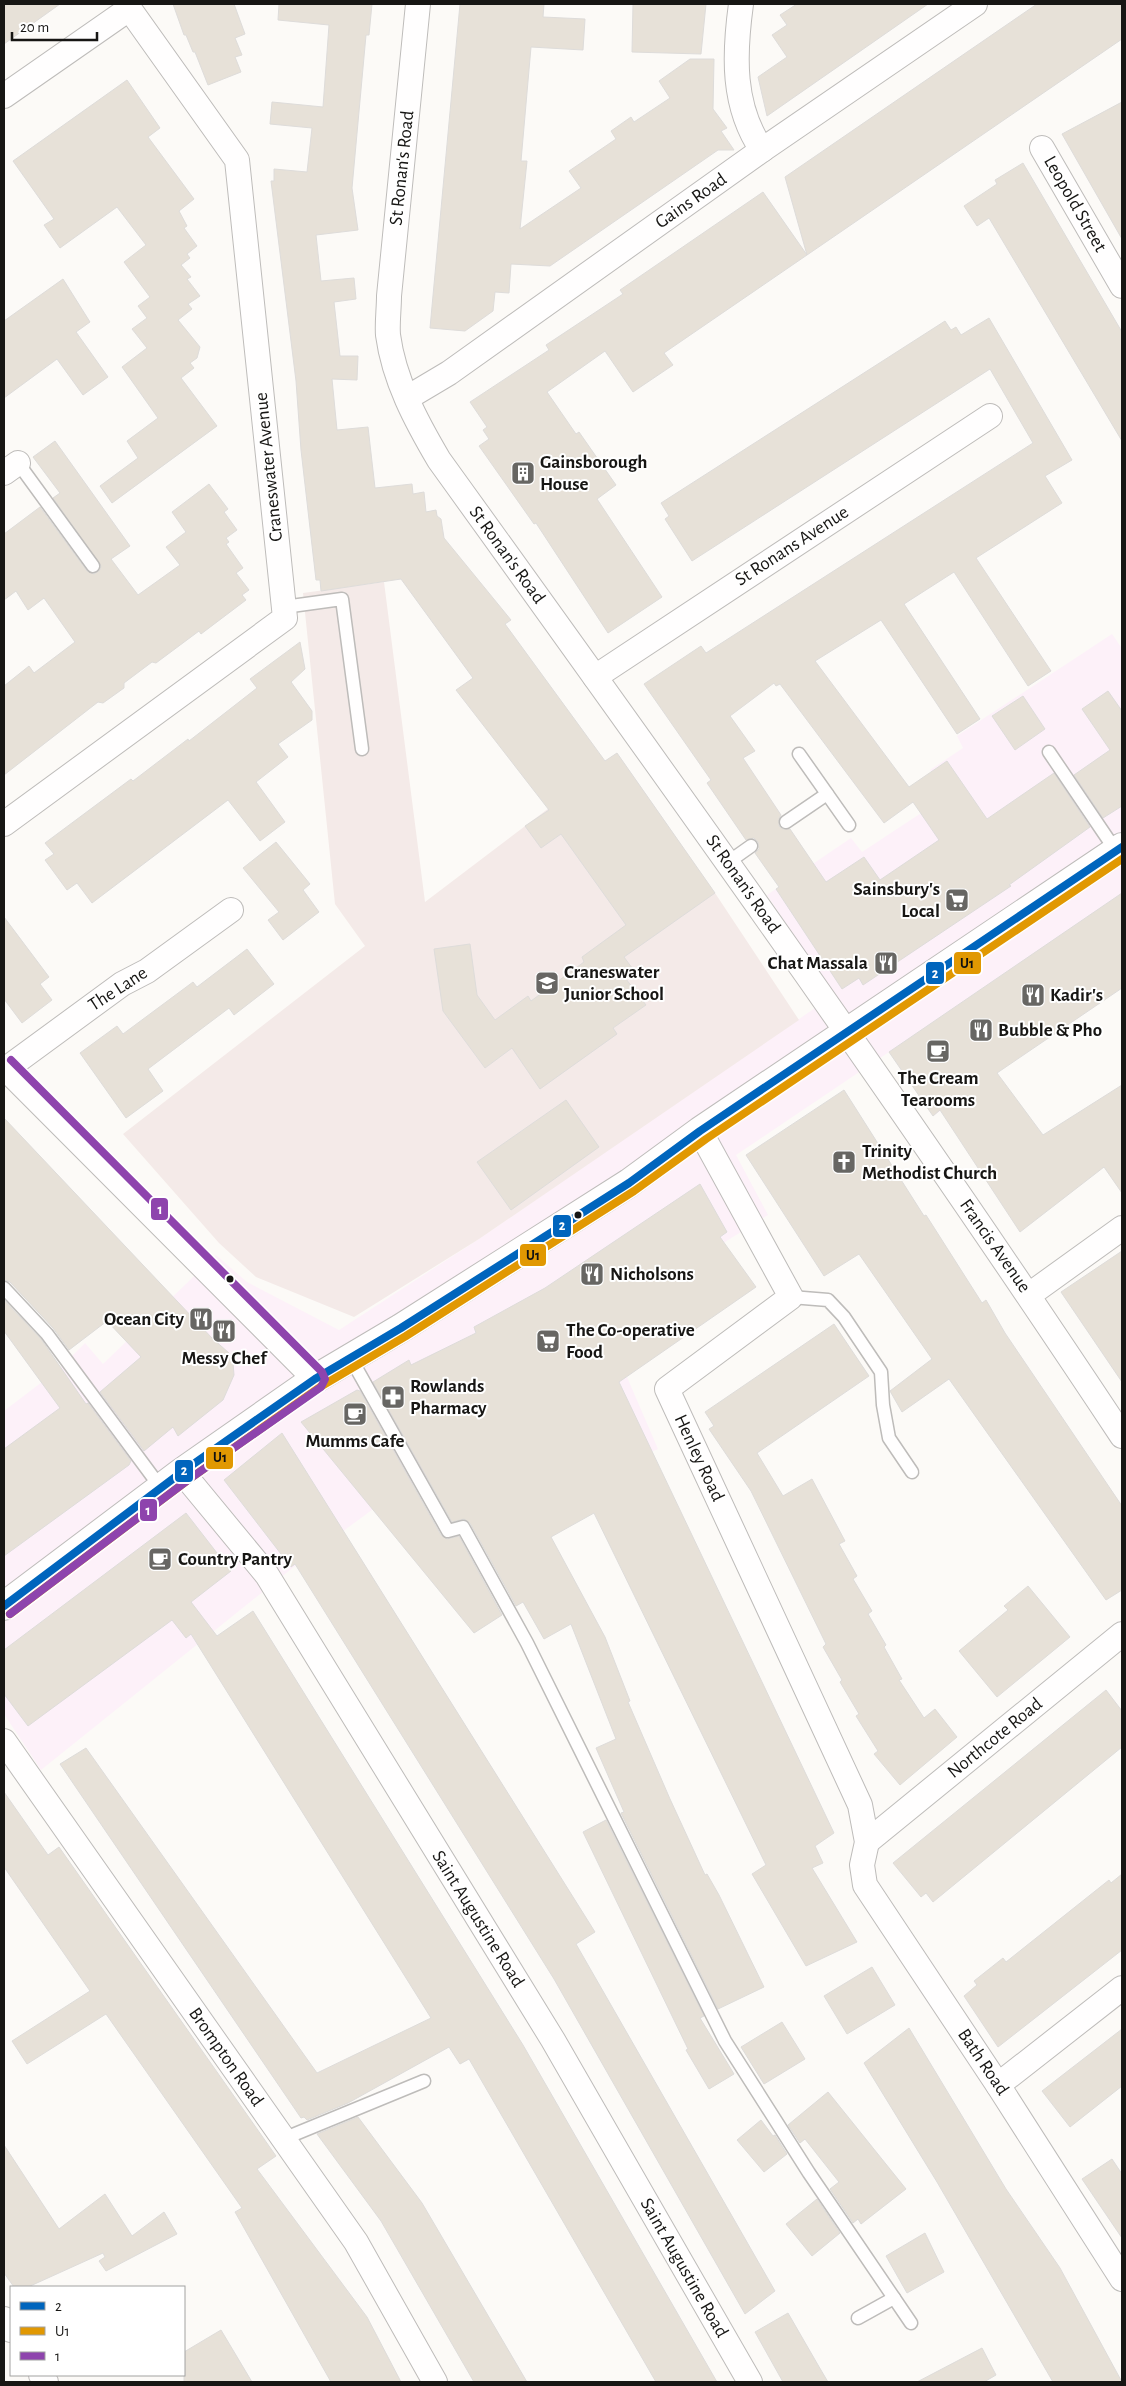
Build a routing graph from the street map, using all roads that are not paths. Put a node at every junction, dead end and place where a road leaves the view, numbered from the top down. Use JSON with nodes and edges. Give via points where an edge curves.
{"nodes":[{"id":1,"x":418,"y":4,"type":"edge"},
{"id":2,"x":741,"y":4,"type":"edge"},
{"id":3,"x":975,"y":4,"type":"edge"},
{"id":4,"x":127,"y":6,"type":"edge"},
{"id":5,"x":4,"y":96,"type":"edge"},
{"id":6,"x":1042,"y":148,"type":"dead end"},
{"id":7,"x":762,"y":150,"type":"junction"},
{"id":8,"x":1122,"y":286,"type":"edge"},
{"id":9,"x":406,"y":398,"type":"junction"},
{"id":10,"x":990,"y":416,"type":"dead end"},
{"id":11,"x":11,"y":468,"type":"edge"},
{"id":12,"x":93,"y":566,"type":"dead end"},
{"id":13,"x":284,"y":607,"type":"junction"},
{"id":14,"x":595,"y":677,"type":"junction"},
{"id":15,"x":362,"y":749,"type":"dead end"},
{"id":16,"x":1049,"y":752,"type":"dead end"},
{"id":17,"x":799,"y":754,"type":"dead end"},
{"id":18,"x":827,"y":794,"type":"junction"},
{"id":19,"x":786,"y":822,"type":"dead end"},
{"id":20,"x":4,"y":824,"type":"edge"},
{"id":21,"x":849,"y":826,"type":"dead end"},
{"id":22,"x":750,"y":846,"type":"dead end"},
{"id":23,"x":1119,"y":849,"type":"edge"},
{"id":24,"x":727,"y":862,"type":"junction"},
{"id":25,"x":231,"y":910,"type":"dead end"},
{"id":26,"x":847,"y":1032,"type":"junction"},
{"id":27,"x":5,"y":1068,"type":"edge"},
{"id":28,"x":700,"y":1131,"type":"junction"},
{"id":29,"x":1122,"y":1228,"type":"edge"},
{"id":30,"x":4,"y":1288,"type":"edge"},
{"id":31,"x":1029,"y":1295,"type":"junction"},
{"id":32,"x":791,"y":1297,"type":"junction"},
{"id":33,"x":350,"y":1357,"type":"junction"},
{"id":34,"x":314,"y":1378,"type":"junction"},
{"id":35,"x":1122,"y":1436,"type":"edge"},
{"id":36,"x":912,"y":1472,"type":"dead end"},
{"id":37,"x":171,"y":1480,"type":"junction"},
{"id":38,"x":4,"y":1605,"type":"edge"},
{"id":39,"x":1122,"y":1634,"type":"edge"},
{"id":40,"x":4,"y":1741,"type":"edge"},
{"id":41,"x":867,"y":1842,"type":"junction"},
{"id":42,"x":1122,"y":1988,"type":"edge"},
{"id":43,"x":424,"y":2081,"type":"dead end"},
{"id":44,"x":998,"y":2085,"type":"junction"},
{"id":45,"x":283,"y":2139,"type":"junction"},
{"id":46,"x":1122,"y":2279,"type":"edge"},
{"id":47,"x":894,"y":2298,"type":"junction"},
{"id":48,"x":858,"y":2318,"type":"dead end"},
{"id":49,"x":911,"y":2323,"type":"dead end"},
{"id":50,"x":435,"y":2382,"type":"edge"},
{"id":51,"x":750,"y":2382,"type":"edge"}],
"edges":[{"from":1,"to":9,"type":"street","name":"St Ronan's Road","via":[[388,334]]},
{"from":2,"to":7,"type":"street","via":[[737,85],[747,124]]},
{"from":3,"to":7,"type":"street","name":"Gains Road"},
{"from":4,"to":5,"type":"street"},
{"from":4,"to":13,"type":"street","name":"Craneswater Avenue","via":[[237,160]]},
{"from":6,"to":8,"type":"street","name":"Leopold Street"},
{"from":7,"to":9,"type":"street","name":"Gains Road","via":[[449,373]]},
{"from":9,"to":14,"type":"street","name":"St Ronan's Road","via":[[439,460]]},
{"from":10,"to":14,"type":"street","name":"St Ronans Avenue"},
{"from":11,"to":12,"type":"lane"},
{"from":13,"to":15,"type":"lane","via":[[342,599]]},
{"from":13,"to":20,"type":"street","via":[[285,618]]},
{"from":14,"to":24,"type":"street","name":"St Ronan's Road"},
{"from":16,"to":23,"type":"lane"},
{"from":17,"to":18,"type":"lane"},
{"from":18,"to":19,"type":"lane"},
{"from":18,"to":21,"type":"lane"},
{"from":22,"to":24,"type":"lane"},
{"from":23,"to":26,"type":"main road"},
{"from":24,"to":26,"type":"street","name":"St Ronan's Road"},
{"from":25,"to":27,"type":"street","name":"The Lane"},
{"from":26,"to":28,"type":"main road"},
{"from":26,"to":31,"type":"street","name":"Francis Avenue"},
{"from":27,"to":34,"type":"street"},
{"from":28,"to":32,"type":"street"},
{"from":28,"to":33,"type":"main road","via":[[605,1198],[410,1323]]},
{"from":29,"to":31,"type":"street"},
{"from":30,"to":37,"type":"lane"},
{"from":31,"to":35,"type":"street","name":"Francis Avenue"},
{"from":32,"to":36,"type":"lane","via":[[828,1300],[844,1317],[881,1372],[889,1438]]},
{"from":32,"to":41,"type":"street","name":"Henley Road","via":[[667,1389],[860,1805]]},
{"from":33,"to":34,"type":"main road"},
{"from":33,"to":47,"type":"lane","via":[[448,1531],[463,1527],[528,1643],[725,2041]]},
{"from":34,"to":37,"type":"main road"},
{"from":37,"to":38,"type":"main road"},
{"from":37,"to":51,"type":"street","name":"Saint Augustine Road","via":[[267,1575],[553,2040]]},
{"from":39,"to":41,"type":"street","name":"Northcote Road"},
{"from":40,"to":45,"type":"street","name":"Brompton Road"},
{"from":41,"to":44,"type":"street","name":"Bath Road","via":[[862,1865],[865,1885]]},
{"from":42,"to":44,"type":"street"},
{"from":43,"to":45,"type":"lane"},
{"from":44,"to":46,"type":"street","name":"Bath Road"},
{"from":45,"to":50,"type":"street","name":"Brompton Road","via":[[356,2242]]},
{"from":47,"to":48,"type":"lane"},
{"from":47,"to":49,"type":"lane"}]}
